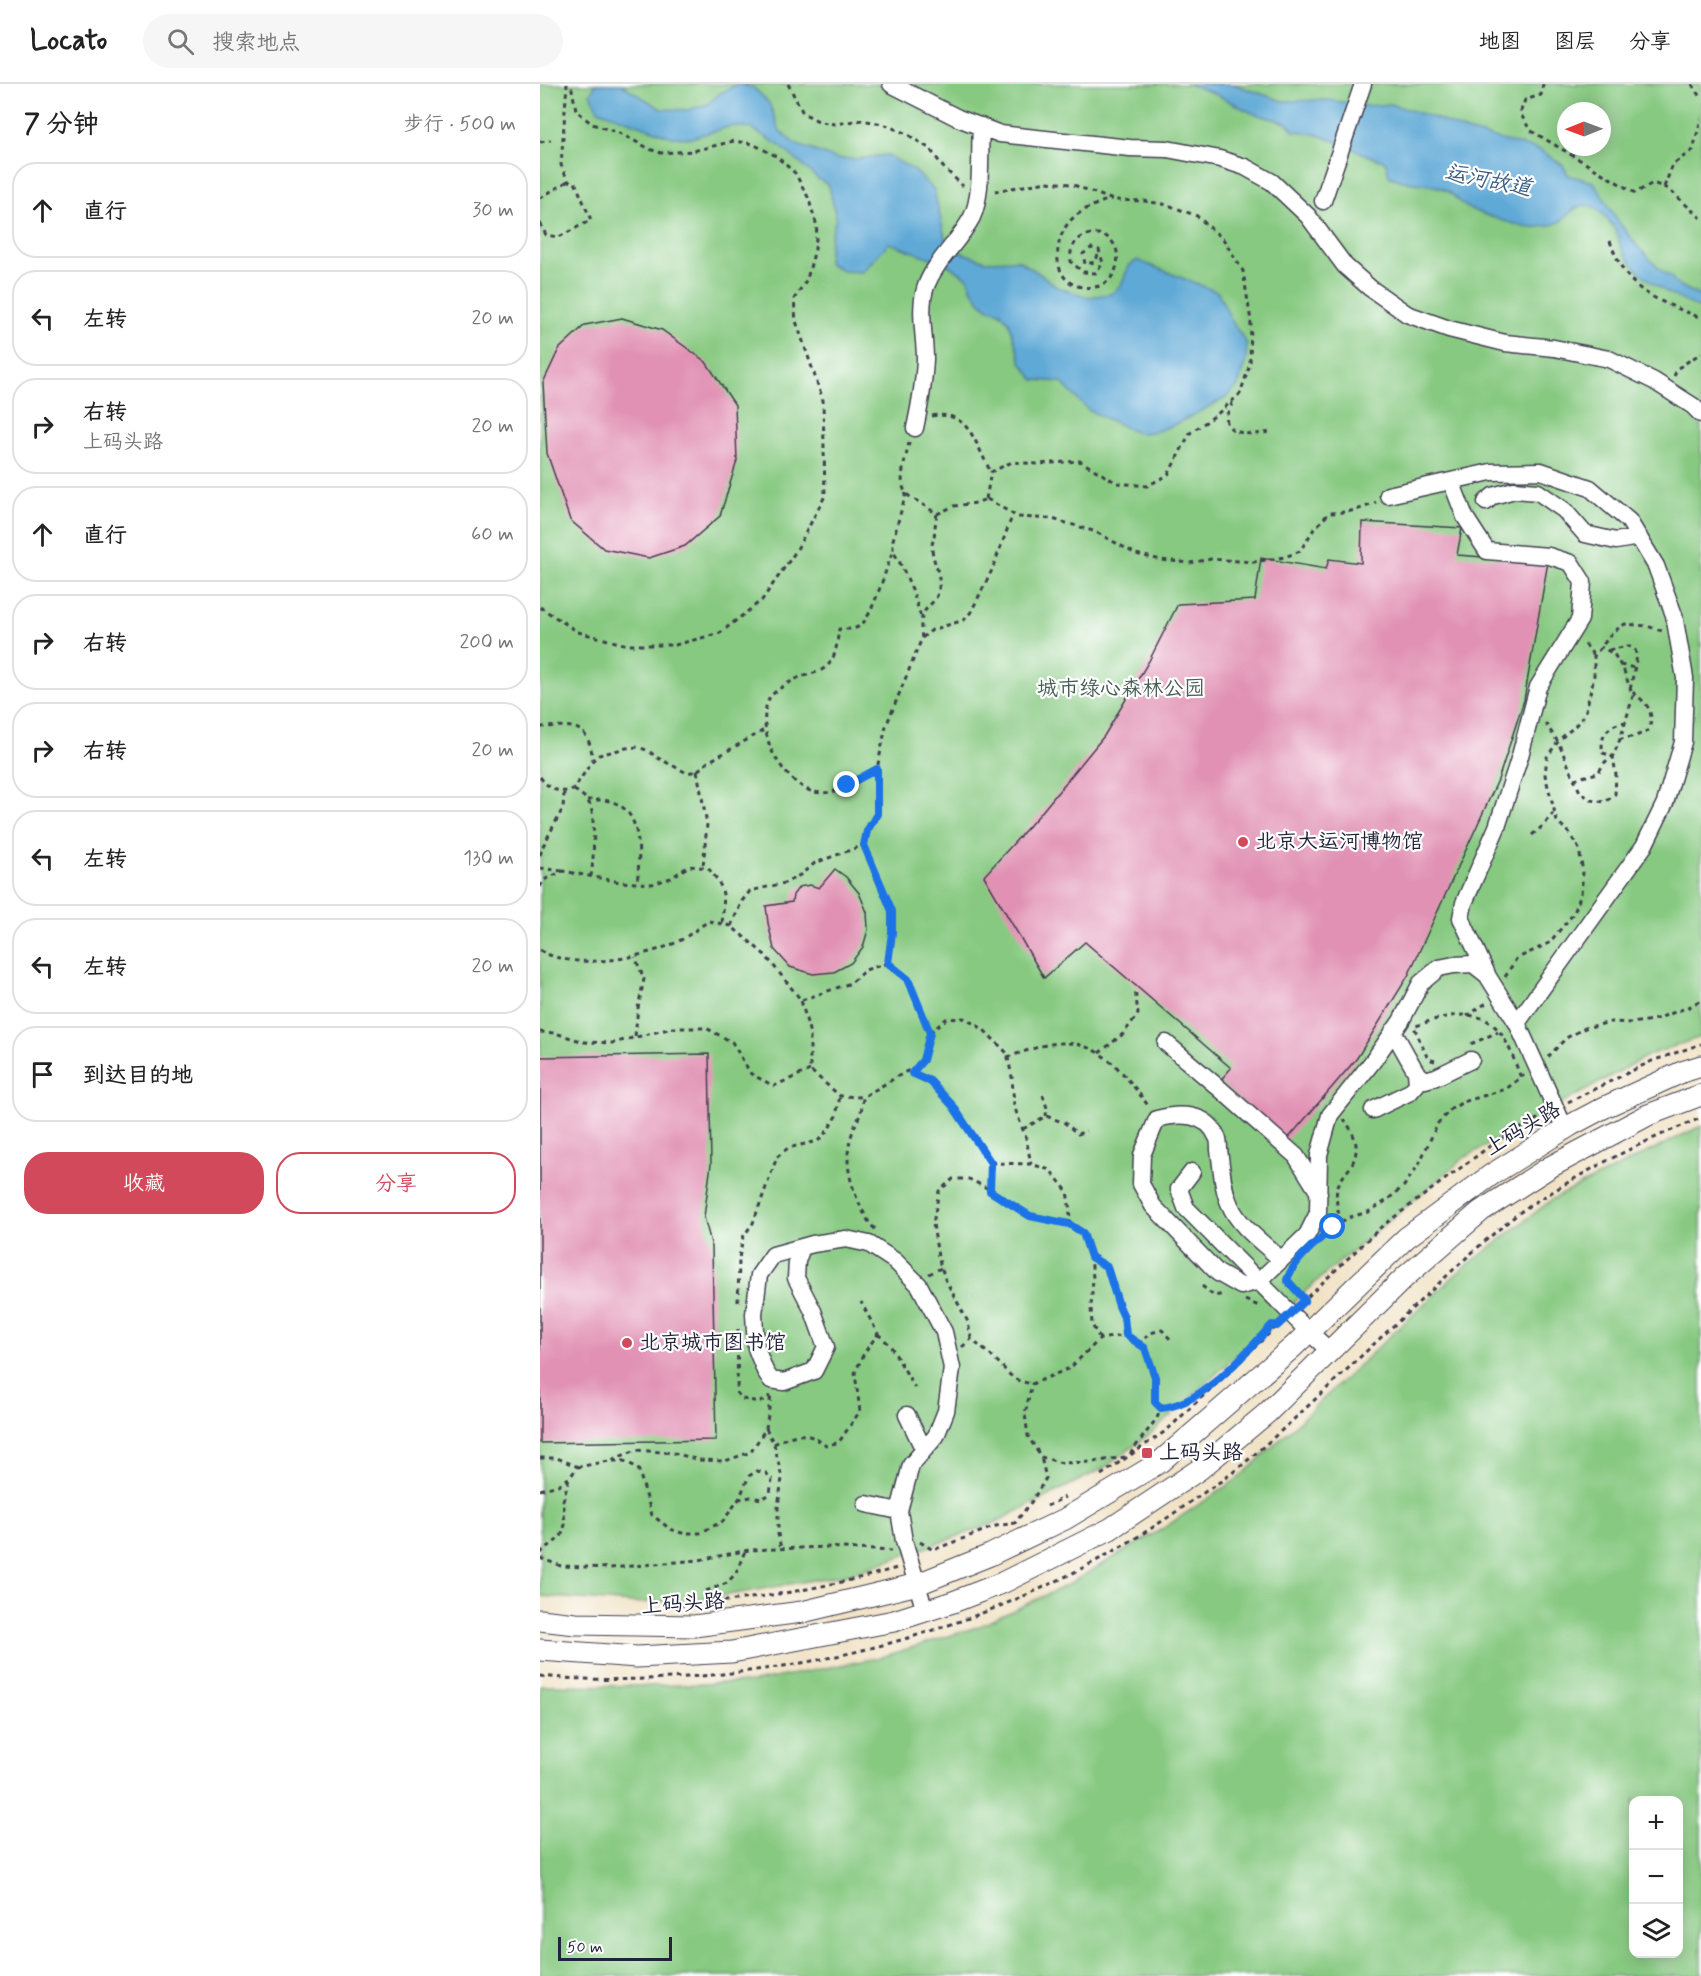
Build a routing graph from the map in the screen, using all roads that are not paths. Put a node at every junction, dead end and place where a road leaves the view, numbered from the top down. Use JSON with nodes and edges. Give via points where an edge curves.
{"nodes":[{"id":1,"x":891,"y":84,"type":"edge"},
{"id":2,"x":1363,"y":85,"type":"edge"},
{"id":3,"x":981,"y":126,"type":"junction"},
{"id":4,"x":1324,"y":197,"type":"dead end"},
{"id":5,"x":1701,"y":414,"type":"edge"},
{"id":6,"x":915,"y":428,"type":"road end"},
{"id":7,"x":1451,"y":481,"type":"junction"},
{"id":8,"x":1388,"y":495,"type":"road end"},
{"id":9,"x":1486,"y":502,"type":"dead end"},
{"id":10,"x":1639,"y":537,"type":"junction"},
{"id":11,"x":1487,"y":975,"type":"junction"},
{"id":12,"x":1517,"y":1023,"type":"junction"},
{"id":13,"x":1393,"y":1031,"type":"junction"},
{"id":14,"x":1166,"y":1043,"type":"dead end"},
{"id":15,"x":1469,"y":1053,"type":"road end"},
{"id":16,"x":1701,"y":1066,"type":"edge"},
{"id":17,"x":1416,"y":1072,"type":"junction"},
{"id":18,"x":1701,"y":1095,"type":"edge"},
{"id":19,"x":1373,"y":1110,"type":"dead end"},
{"id":20,"x":1565,"y":1129,"type":"junction"},
{"id":21,"x":1192,"y":1172,"type":"dead end"},
{"id":22,"x":1319,"y":1194,"type":"junction"},
{"id":23,"x":802,"y":1247,"type":"junction"},
{"id":24,"x":1286,"y":1265,"type":"junction"},
{"id":25,"x":1259,"y":1281,"type":"junction"},
{"id":26,"x":1309,"y":1332,"type":"junction"},
{"id":27,"x":1331,"y":1352,"type":"junction"},
{"id":28,"x":907,"y":1415,"type":"dead end"},
{"id":29,"x":924,"y":1450,"type":"junction"},
{"id":30,"x":866,"y":1504,"type":"dead end"},
{"id":31,"x":899,"y":1511,"type":"junction"},
{"id":32,"x":915,"y":1574,"type":"junction"},
{"id":33,"x":925,"y":1611,"type":"junction"},
{"id":34,"x":540,"y":1620,"type":"edge"},
{"id":35,"x":540,"y":1650,"type":"edge"}],
"edges":[{"from":1,"to":3,"type":"street"},
{"from":2,"to":4,"type":"street"},
{"from":3,"to":5,"type":"street","via":[[1000,134],[1167,149],[1245,167],[1272,182],[1308,216],[1344,266],[1407,314],[1505,343],[1609,360],[1667,389]]},
{"from":3,"to":6,"type":"street","via":[[973,216],[939,262],[926,288],[925,361]]},
{"from":7,"to":8,"type":"street"},
{"from":7,"to":10,"type":"street","via":[[1491,472],[1541,471],[1590,488],[1629,520]]},
{"from":7,"to":11,"type":"street","via":[[1465,517],[1487,550],[1549,556],[1571,563],[1583,582],[1580,618],[1538,687],[1497,827],[1464,903],[1461,918]]},
{"from":9,"to":10,"type":"street","via":[[1514,490],[1538,492],[1564,510],[1585,534],[1616,541]]},
{"from":10,"to":12,"type":"street","via":[[1656,566],[1674,615],[1685,678],[1683,742],[1665,803],[1644,846]]},
{"from":11,"to":12,"type":"street"},
{"from":11,"to":13,"type":"street","via":[[1473,964],[1439,968],[1421,983]]},
{"from":12,"to":20,"type":"street"},
{"from":13,"to":17,"type":"street"},
{"from":13,"to":22,"type":"street","via":[[1330,1115],[1319,1155]]},
{"from":14,"to":22,"type":"street","via":[[1296,1156]]},
{"from":15,"to":17,"type":"street","via":[[1436,1077],[1425,1080]]},
{"from":16,"to":20,"type":"main road","name":"上码头路","via":[[1605,1107]]},
{"from":17,"to":19,"type":"street","via":[[1417,1084],[1410,1092]]},
{"from":18,"to":27,"type":"main road","via":[[1638,1120],[1550,1167],[1481,1211],[1405,1277]]},
{"from":20,"to":26,"type":"main road","name":"上码头路","via":[[1491,1175],[1406,1238]]},
{"from":21,"to":25,"type":"street","via":[[1179,1189],[1186,1208]]},
{"from":22,"to":24,"type":"street","via":[[1318,1213]]},
{"from":23,"to":23,"type":"street","via":[[773,1255],[759,1275],[754,1314],[756,1348],[765,1371],[774,1381],[784,1382],[814,1371],[826,1347],[796,1278]]},
{"from":23,"to":29,"type":"street","via":[[846,1239],[868,1244],[895,1261],[919,1285],[944,1332],[952,1368],[946,1411],[936,1436]]},
{"from":24,"to":25,"type":"street"},
{"from":24,"to":25,"type":"street","via":[[1247,1230],[1231,1207],[1224,1186],[1218,1137],[1206,1121],[1191,1115],[1157,1119],[1142,1155],[1142,1184],[1153,1206],[1218,1273],[1241,1286]]},
{"from":25,"to":26,"type":"street"},
{"from":26,"to":27,"type":"street"},
{"from":26,"to":32,"type":"main road","name":"上码头路","via":[[1160,1462],[1065,1519],[990,1555]]},
{"from":27,"to":33,"type":"main road","via":[[1268,1413],[1200,1469],[1110,1529],[1002,1583]]},
{"from":28,"to":29,"type":"street"},
{"from":29,"to":31,"type":"street","via":[[911,1465]]},
{"from":30,"to":31,"type":"street"},
{"from":31,"to":32,"type":"street"},
{"from":32,"to":33,"type":"street"},
{"from":32,"to":34,"type":"main road","name":"上码头路","via":[[802,1612],[694,1626]]},
{"from":33,"to":35,"type":"main road","via":[[894,1621],[732,1652],[637,1657]]}]}
